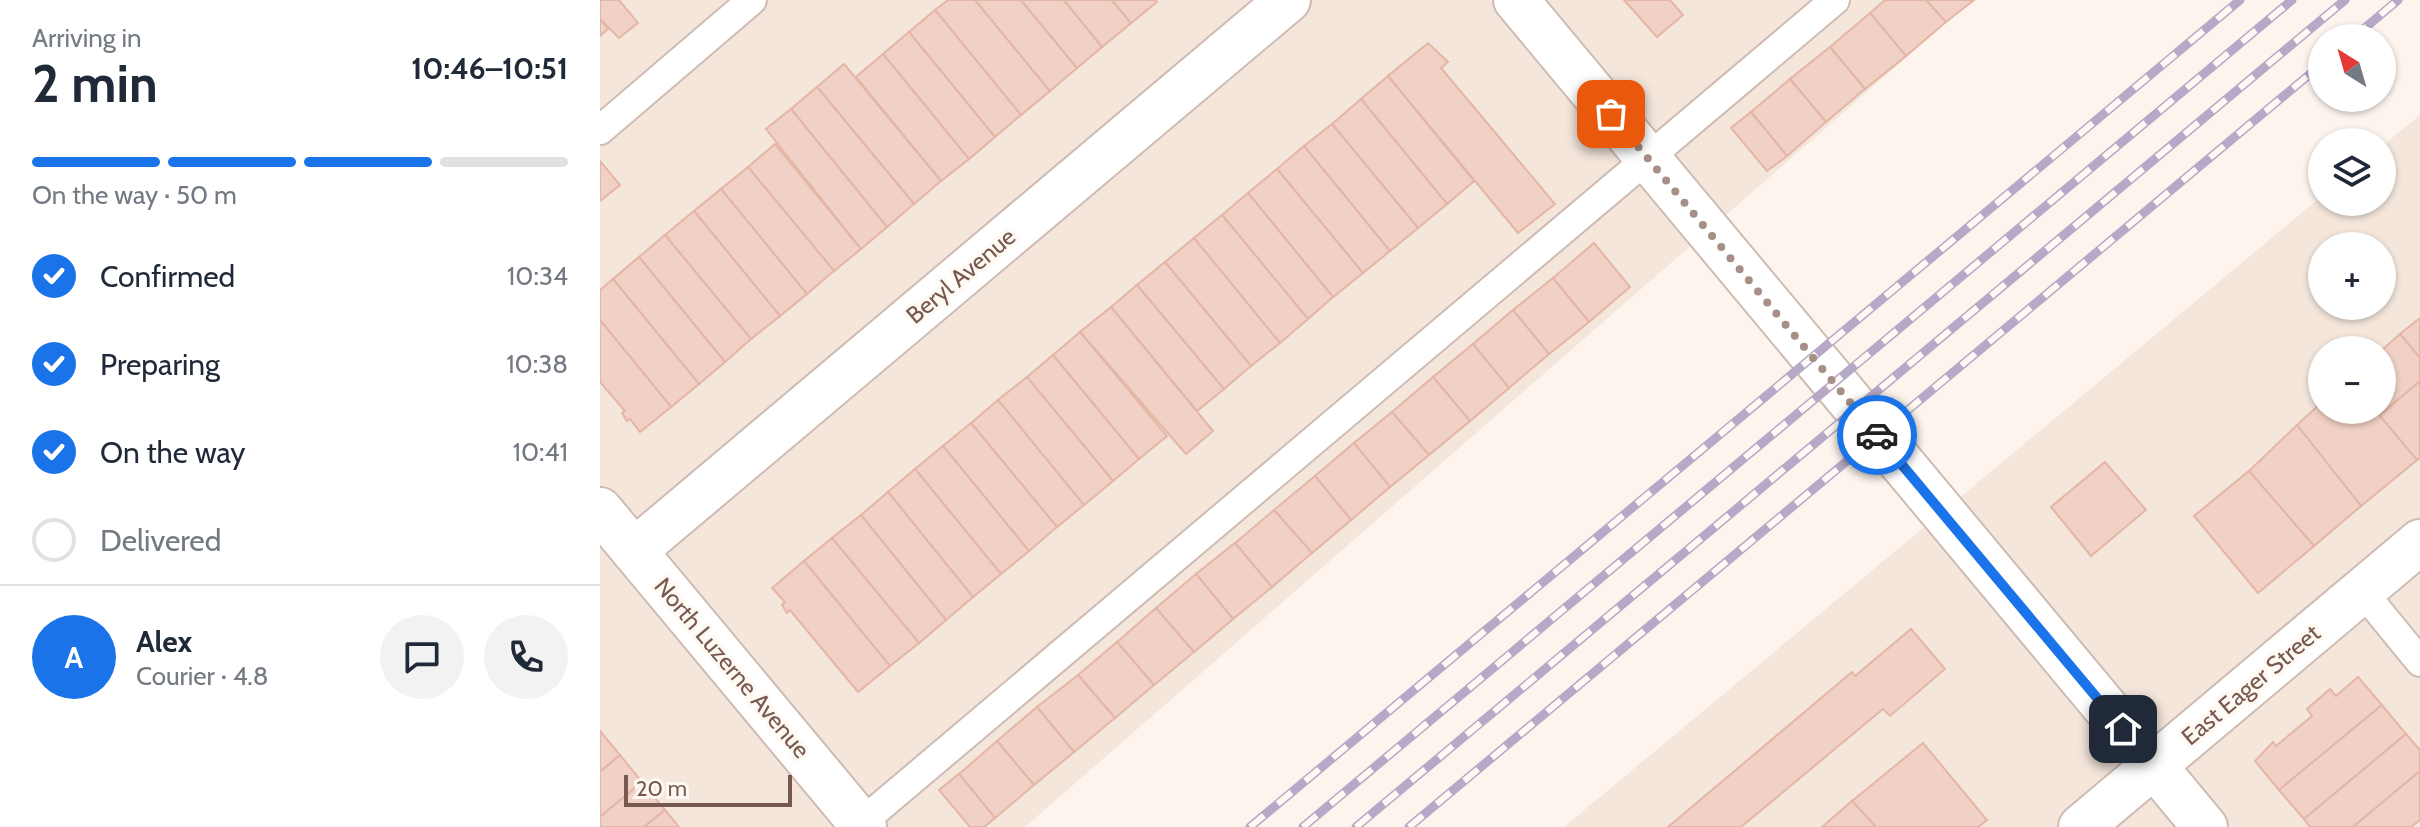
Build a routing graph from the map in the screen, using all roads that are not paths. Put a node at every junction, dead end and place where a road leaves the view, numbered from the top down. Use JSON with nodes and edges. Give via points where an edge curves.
{"nodes":[{"id":1,"x":752,"y":0,"type":"edge"},
{"id":2,"x":1288,"y":0,"type":"edge"},
{"id":3,"x":1516,"y":0,"type":"edge"},
{"id":4,"x":1835,"y":0,"type":"edge"},
{"id":5,"x":600,"y":130,"type":"edge"},
{"id":6,"x":1649,"y":159,"type":"junction"},
{"id":7,"x":600,"y":510,"type":"edge"},
{"id":8,"x":2420,"y":542,"type":"edge"},
{"id":9,"x":634,"y":551,"type":"junction"},
{"id":10,"x":2362,"y":591,"type":"junction"},
{"id":11,"x":2420,"y":662,"type":"edge"},
{"id":12,"x":2154,"y":766,"type":"junction"},
{"id":13,"x":863,"y":825,"type":"edge"},
{"id":14,"x":2081,"y":827,"type":"edge"},
{"id":15,"x":2205,"y":827,"type":"edge"}],
"edges":[{"from":1,"to":5,"type":"lane"},
{"from":2,"to":9,"type":"street","name":"Beryl Avenue"},
{"from":3,"to":6,"type":"street"},
{"from":4,"to":6,"type":"lane"},
{"from":6,"to":12,"type":"street"},
{"from":6,"to":13,"type":"lane"},
{"from":7,"to":9,"type":"street","name":"North Luzerne Avenue"},
{"from":8,"to":10,"type":"street","name":"East Eager Street"},
{"from":9,"to":13,"type":"street","name":"North Luzerne Avenue"},
{"from":10,"to":11,"type":"lane"},
{"from":10,"to":12,"type":"street","name":"East Eager Street"},
{"from":12,"to":14,"type":"street","name":"East Eager Street"},
{"from":12,"to":15,"type":"street"}]}
